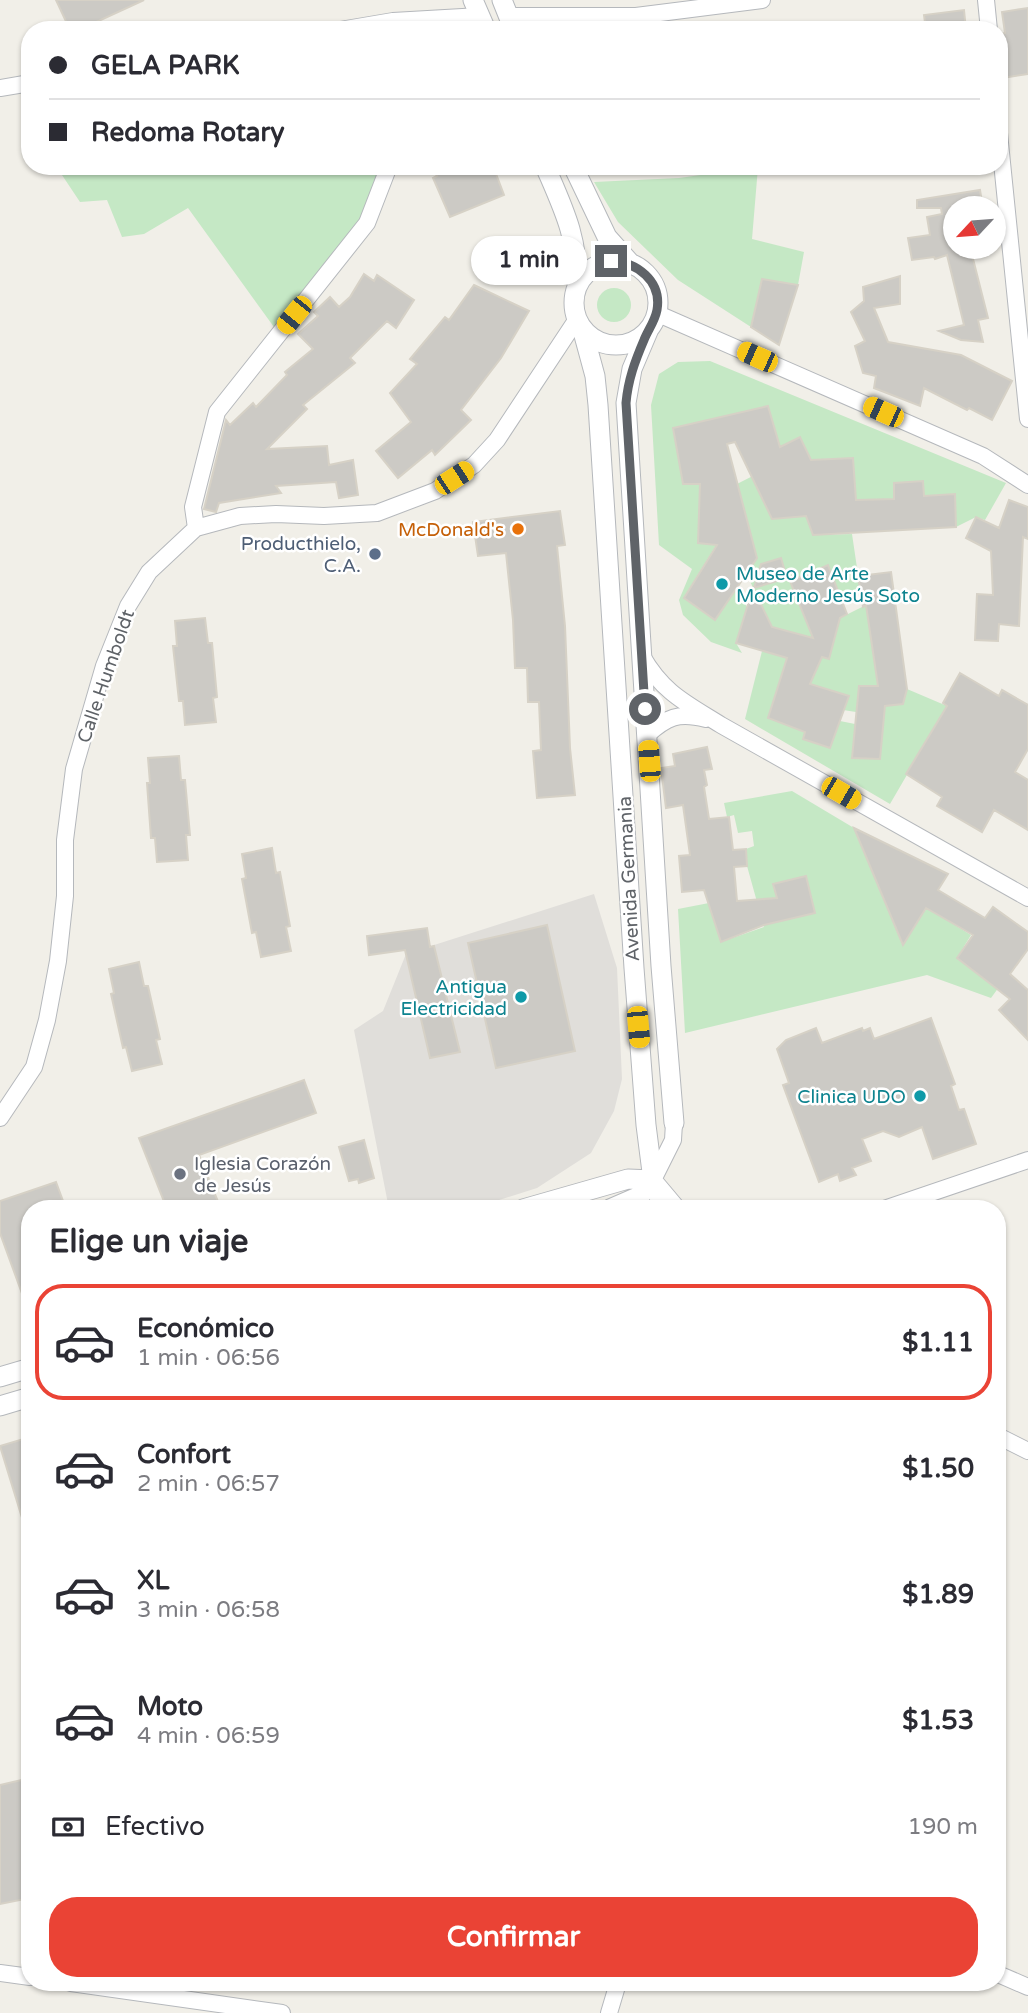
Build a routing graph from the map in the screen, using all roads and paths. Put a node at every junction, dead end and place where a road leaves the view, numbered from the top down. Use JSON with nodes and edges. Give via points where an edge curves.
{"nodes":[{"id":1,"x":762,"y":0,"type":"edge"},
{"id":2,"x":986,"y":0,"type":"edge"},
{"id":3,"x":480,"y":15,"type":"edge"},
{"id":4,"x":508,"y":15,"type":"edge"},
{"id":5,"x":428,"y":21,"type":"edge"},
{"id":6,"x":988,"y":21,"type":"edge"},
{"id":7,"x":21,"y":85,"type":"edge"},
{"id":8,"x":0,"y":89,"type":"edge"},
{"id":9,"x":385,"y":175,"type":"edge"},
{"id":10,"x":549,"y":175,"type":"edge"},
{"id":11,"x":577,"y":175,"type":"edge"},
{"id":12,"x":1003,"y":175,"type":"edge"},
{"id":13,"x":632,"y":265,"type":"junction"},
{"id":14,"x":577,"y":287,"type":"junction"},
{"id":15,"x":652,"y":321,"type":"junction"},
{"id":16,"x":580,"y":323,"type":"junction"},
{"id":17,"x":1028,"y":419,"type":"edge"},
{"id":18,"x":1028,"y":485,"type":"edge"},
{"id":19,"x":196,"y":528,"type":"junction"},
{"id":20,"x":642,"y":656,"type":"junction"},
{"id":21,"x":721,"y":725,"type":"junction"},
{"id":22,"x":647,"y":736,"type":"junction"},
{"id":23,"x":1028,"y":898,"type":"edge"},
{"id":24,"x":0,"y":1118,"type":"edge"},
{"id":25,"x":674,"y":1122,"type":"joint"},
{"id":26,"x":1028,"y":1160,"type":"edge"},
{"id":27,"x":653,"y":1180,"type":"junction"},
{"id":28,"x":554,"y":1200,"type":"edge"},
{"id":29,"x":631,"y":1200,"type":"edge"},
{"id":30,"x":659,"y":1200,"type":"edge"},
{"id":31,"x":670,"y":1200,"type":"edge"},
{"id":32,"x":910,"y":1200,"type":"edge"},
{"id":33,"x":21,"y":1371,"type":"edge"},
{"id":34,"x":0,"y":1377,"type":"edge"},
{"id":35,"x":21,"y":1400,"type":"edge"},
{"id":36,"x":0,"y":1406,"type":"edge"},
{"id":37,"x":1006,"y":1440,"type":"edge"},
{"id":38,"x":1028,"y":1451,"type":"edge"},
{"id":39,"x":0,"y":1972,"type":"edge"},
{"id":40,"x":21,"y":1976,"type":"edge"},
{"id":41,"x":1006,"y":1977,"type":"edge"},
{"id":42,"x":1028,"y":1987,"type":"edge"},
{"id":43,"x":127,"y":1991,"type":"edge"},
{"id":44,"x":616,"y":1991,"type":"edge"},
{"id":45,"x":282,"y":2013,"type":"edge"},
{"id":46,"x":609,"y":2013,"type":"edge"}],
"edges":[{"from":1,"to":4,"type":"street","via":[[636,16]]},
{"from":2,"to":6,"type":"street"},
{"from":3,"to":5,"type":"street"},
{"from":7,"to":8,"type":"street"},
{"from":9,"to":19,"type":"street","via":[[368,223],[217,412],[193,507]]},
{"from":10,"to":14,"type":"street","via":[[572,232]]},
{"from":11,"to":13,"type":"street","via":[[607,237]]},
{"from":12,"to":17,"type":"street"},
{"from":13,"to":14,"type":"street","via":[[600,264]]},
{"from":13,"to":15,"type":"street","via":[[654,288],[657,298]]},
{"from":14,"to":16,"type":"street","via":[[574,308]]},
{"from":15,"to":16,"type":"street","via":[[631,342],[610,345],[599,342]]},
{"from":15,"to":18,"type":"street","via":[[983,456]]},
{"from":15,"to":20,"type":"street","name":"Avenida Germania","via":[[632,369],[626,403]]},
{"from":16,"to":19,"type":"street","name":"Calle Humboldt","via":[[497,440],[474,466],[435,491],[377,513],[276,513],[240,516]]},
{"from":16,"to":27,"type":"street","name":"Avenida Germania","via":[[598,405],[634,968]]},
{"from":19,"to":24,"type":"street","name":"Calle Humboldt","via":[[149,572],[128,606],[104,666],[74,769],[65,840],[65,896],[47,1020],[34,1067]]},
{"from":20,"to":21,"type":"street","via":[[654,677],[672,694]]},
{"from":20,"to":22,"type":"street","name":"Avenida Germania"},
{"from":21,"to":22,"type":"street","via":[[689,715],[675,716]]},
{"from":21,"to":23,"type":"street"},
{"from":22,"to":25,"type":"street","name":"Avenida Germania"},
{"from":25,"to":27,"type":"street","via":[[673,1140]]},
{"from":26,"to":32,"type":"street"},
{"from":27,"to":28,"type":"street","via":[[628,1179]]},
{"from":27,"to":29,"type":"street"},
{"from":27,"to":30,"type":"street"},
{"from":27,"to":31,"type":"street"},
{"from":33,"to":34,"type":"street"},
{"from":35,"to":36,"type":"street"},
{"from":37,"to":38,"type":"street"},
{"from":39,"to":40,"type":"street"},
{"from":41,"to":42,"type":"street"},
{"from":43,"to":45,"type":"street"},
{"from":44,"to":46,"type":"street"}]}
